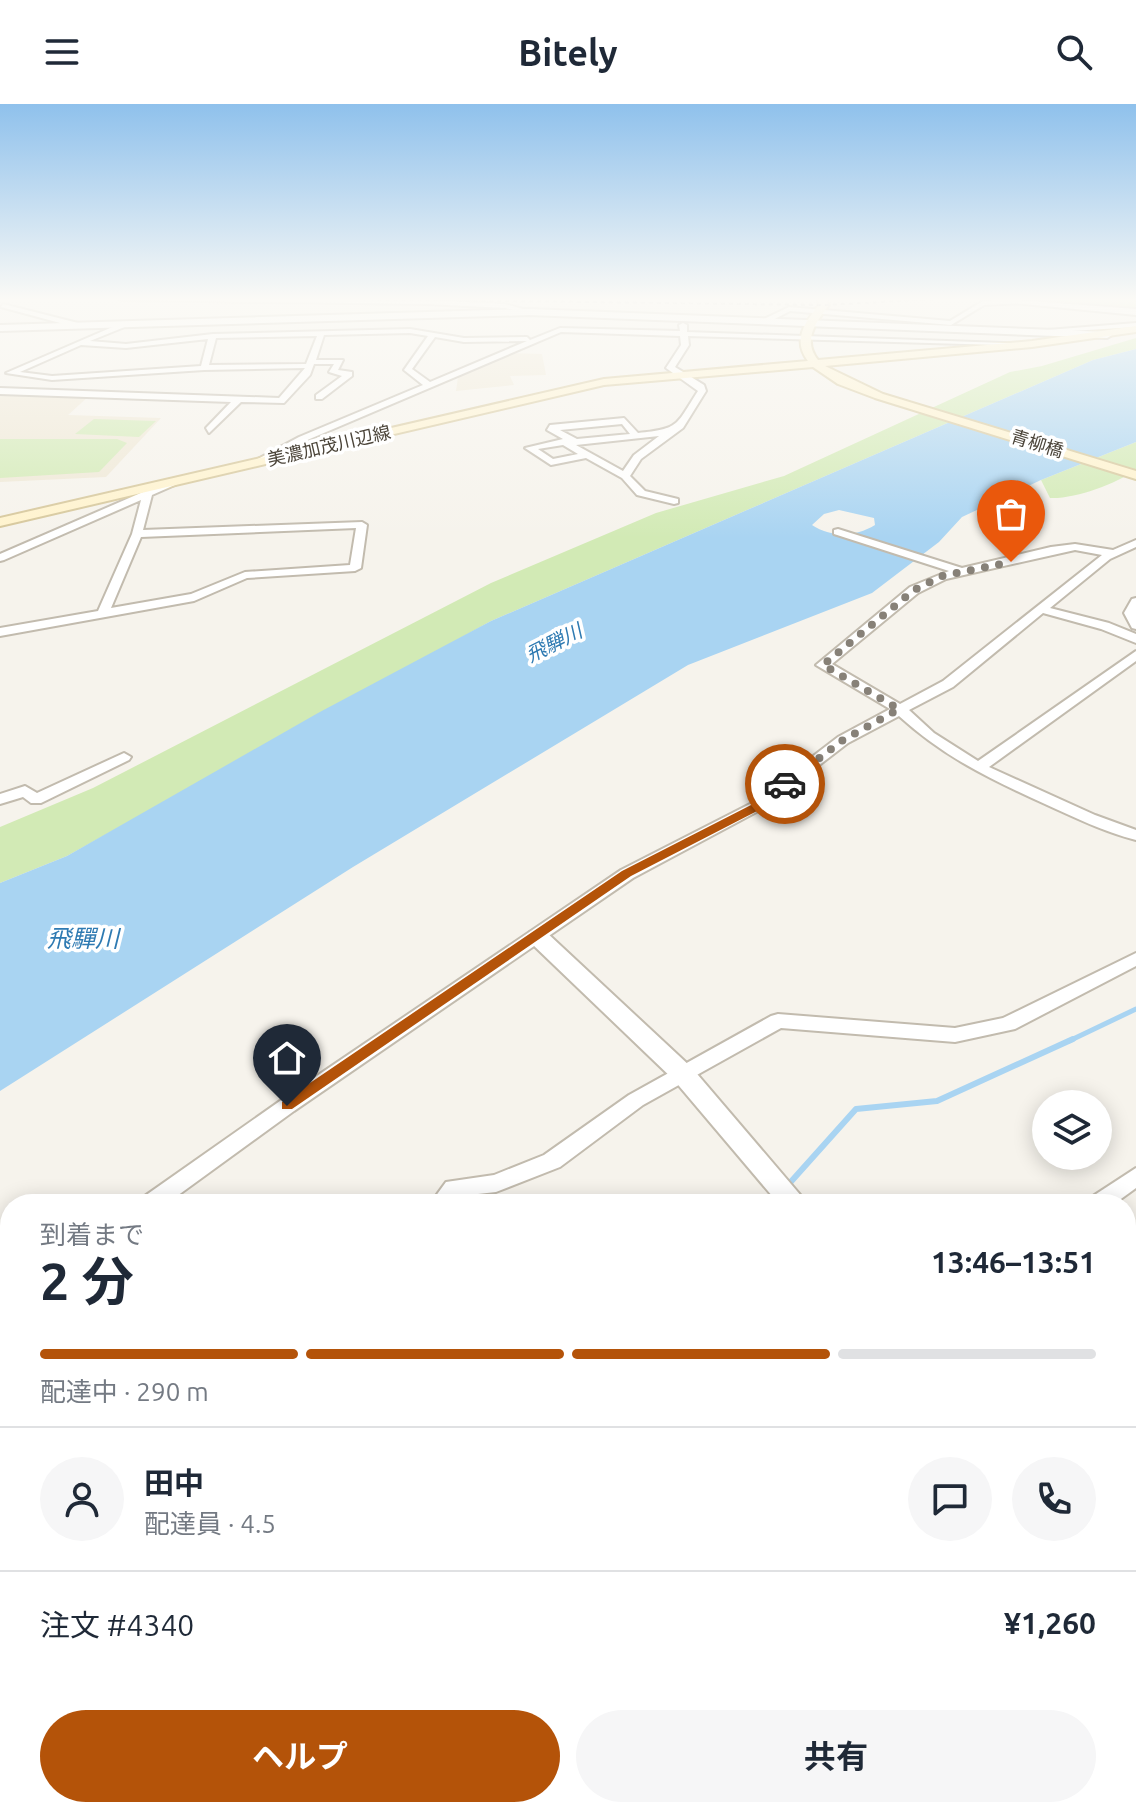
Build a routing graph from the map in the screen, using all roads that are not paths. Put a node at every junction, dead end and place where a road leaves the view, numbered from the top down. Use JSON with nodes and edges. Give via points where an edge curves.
{"nodes":[{"id":1,"x":303,"y":378,"type":"edge"},
{"id":2,"x":344,"y":378,"type":"edge"},
{"id":3,"x":419,"y":378,"type":"edge"},
{"id":4,"x":446,"y":378,"type":"edge"},
{"id":5,"x":647,"y":378,"type":"edge"},
{"id":6,"x":683,"y":378,"type":"edge"},
{"id":7,"x":842,"y":378,"type":"edge"},
{"id":8,"x":429,"y":385,"type":"junction"},
{"id":9,"x":0,"y":391,"type":"edge"},
{"id":10,"x":159,"y":397,"type":"junction"},
{"id":11,"x":319,"y":397,"type":"dead end"},
{"id":12,"x":239,"y":399,"type":"junction"},
{"id":13,"x":140,"y":410,"type":"dead end"},
{"id":14,"x":209,"y":430,"type":"dead end"},
{"id":15,"x":670,"y":433,"type":"junction"},
{"id":16,"x":636,"y":436,"type":"junction"},
{"id":17,"x":587,"y":455,"type":"junction"},
{"id":18,"x":259,"y":462,"type":"junction"},
{"id":19,"x":1136,"y":475,"type":"edge"},
{"id":20,"x":625,"y":476,"type":"junction"},
{"id":21,"x":173,"y":482,"type":"junction"},
{"id":22,"x":147,"y":496,"type":"junction"},
{"id":23,"x":674,"y":501,"type":"dead end"},
{"id":24,"x":0,"y":522,"type":"edge"},
{"id":25,"x":838,"y":532,"type":"dead end"},
{"id":26,"x":137,"y":534,"type":"junction"},
{"id":27,"x":1136,"y":543,"type":"edge"},
{"id":28,"x":1113,"y":553,"type":"junction"},
{"id":29,"x":0,"y":558,"type":"edge"},
{"id":30,"x":966,"y":573,"type":"junction"},
{"id":31,"x":1136,"y":602,"type":"edge"},
{"id":32,"x":1041,"y":609,"type":"junction"},
{"id":33,"x":104,"y":610,"type":"junction"},
{"id":34,"x":1136,"y":625,"type":"edge"},
{"id":35,"x":0,"y":632,"type":"edge"},
{"id":36,"x":1136,"y":639,"type":"edge"},
{"id":37,"x":1136,"y":655,"type":"edge"},
{"id":38,"x":899,"y":709,"type":"junction"},
{"id":39,"x":124,"y":757,"type":"dead end"},
{"id":40,"x":978,"y":768,"type":"junction"},
{"id":41,"x":0,"y":799,"type":"edge"},
{"id":42,"x":1136,"y":835,"type":"edge"},
{"id":43,"x":538,"y":937,"type":"junction"},
{"id":44,"x":1136,"y":959,"type":"edge"},
{"id":45,"x":683,"y":1074,"type":"junction"},
{"id":46,"x":1136,"y":1176,"type":"edge"},
{"id":47,"x":164,"y":1194,"type":"edge"},
{"id":48,"x":449,"y":1194,"type":"edge"},
{"id":49,"x":786,"y":1194,"type":"edge"},
{"id":50,"x":1112,"y":1194,"type":"edge"}],
"edges":[{"from":1,"to":12,"type":"street","via":[[285,399]]},
{"from":2,"to":11,"type":"street"},
{"from":3,"to":8,"type":"street"},
{"from":4,"to":8,"type":"street"},
{"from":5,"to":18,"type":"main road","name":"美濃加茂川辺線","via":[[568,389]]},
{"from":6,"to":15,"type":"street","via":[[702,391]]},
{"from":7,"to":19,"type":"main road","name":"青柳橋","via":[[921,409]]},
{"from":8,"to":18,"type":"street"},
{"from":9,"to":10,"type":"street"},
{"from":10,"to":12,"type":"street"},
{"from":10,"to":13,"type":"street"},
{"from":12,"to":14,"type":"street"},
{"from":15,"to":16,"type":"street"},
{"from":15,"to":20,"type":"street","via":[[637,457]]},
{"from":16,"to":16,"type":"street","via":[[575,442],[550,428],[624,421]]},
{"from":17,"to":17,"type":"street","via":[[564,442],[530,448],[551,462]]},
{"from":17,"to":20,"type":"street"},
{"from":18,"to":21,"type":"main road","name":"美濃加茂川辺線"},
{"from":20,"to":23,"type":"street","via":[[641,493]]},
{"from":21,"to":22,"type":"street"},
{"from":21,"to":24,"type":"main road","name":"美濃加茂川辺線"},
{"from":22,"to":26,"type":"street"},
{"from":22,"to":29,"type":"street"},
{"from":25,"to":30,"type":"street"},
{"from":26,"to":33,"type":"street"},
{"from":26,"to":33,"type":"street","via":[[362,525],[355,568],[245,575],[194,597]]},
{"from":27,"to":28,"type":"street"},
{"from":28,"to":30,"type":"street","via":[[1075,547],[1051,550]]},
{"from":28,"to":32,"type":"street"},
{"from":30,"to":38,"type":"street","via":[[942,576],[914,590],[823,665]]},
{"from":31,"to":34,"type":"street","via":[[1130,613]]},
{"from":32,"to":36,"type":"street"},
{"from":32,"to":38,"type":"street","via":[[948,684]]},
{"from":33,"to":35,"type":"street"},
{"from":37,"to":40,"type":"street"},
{"from":38,"to":40,"type":"street"},
{"from":38,"to":43,"type":"street","via":[[843,740],[757,806],[627,874]]},
{"from":39,"to":41,"type":"street","via":[[36,800],[25,791]]},
{"from":40,"to":42,"type":"street"},
{"from":43,"to":45,"type":"street"},
{"from":43,"to":47,"type":"street"},
{"from":44,"to":45,"type":"street","via":[[1008,1024],[955,1035],[778,1021]]},
{"from":45,"to":48,"type":"street","via":[[636,1100],[552,1161],[496,1183],[454,1188]]},
{"from":45,"to":49,"type":"street"},
{"from":46,"to":50,"type":"street"}]}
